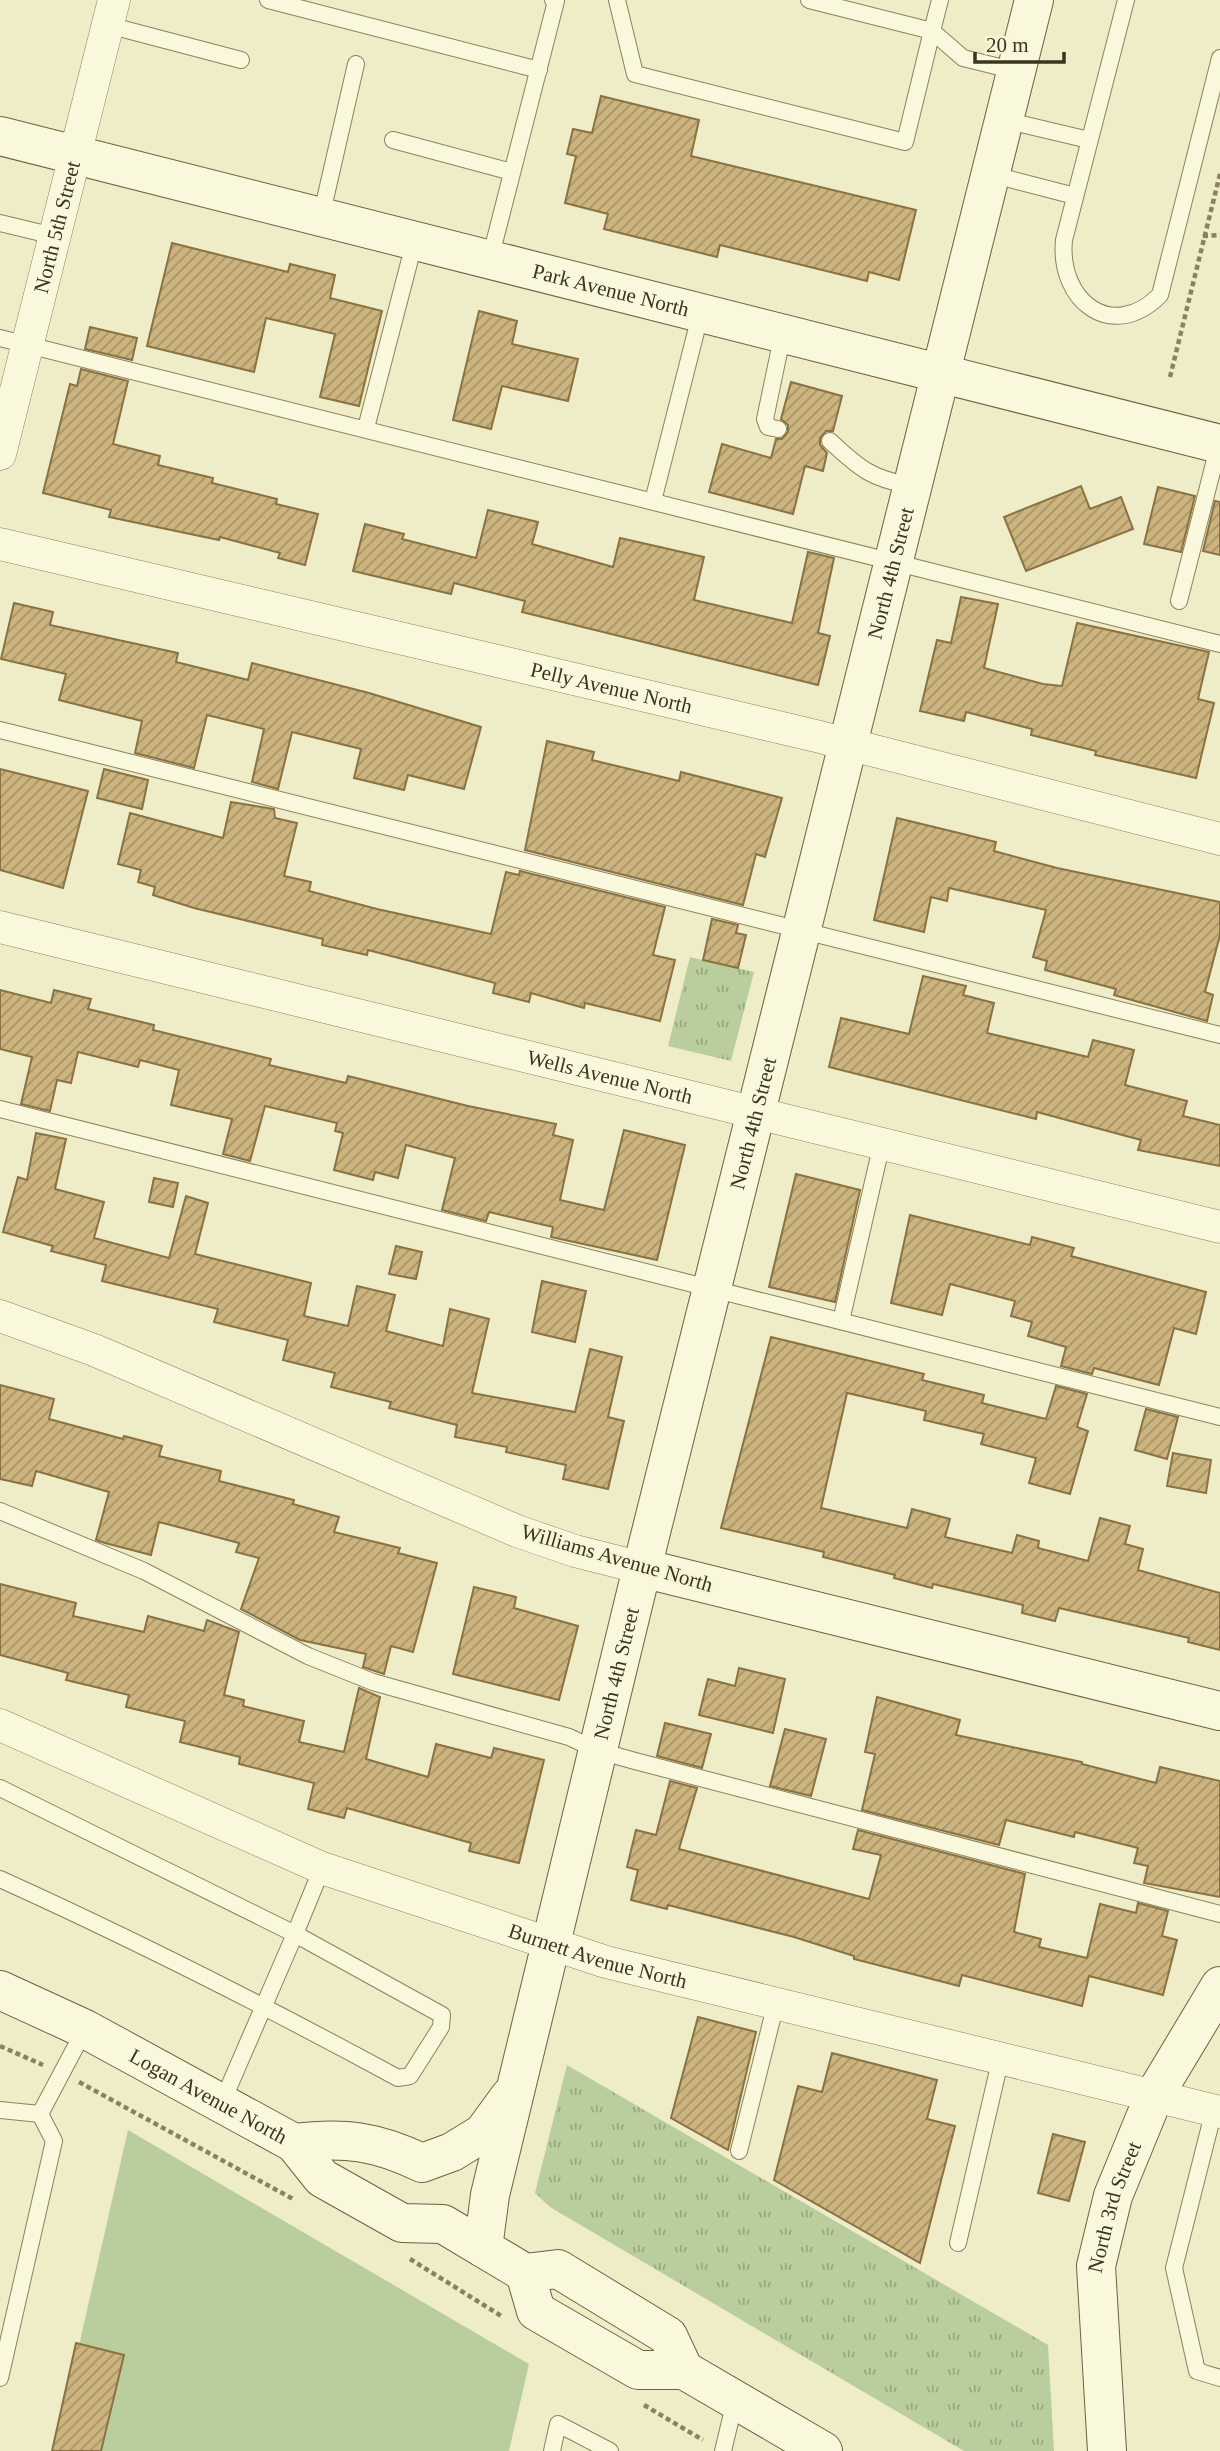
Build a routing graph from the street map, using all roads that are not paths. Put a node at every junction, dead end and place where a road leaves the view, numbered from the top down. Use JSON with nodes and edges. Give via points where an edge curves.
{"nodes":[{"id":1,"x":268,"y":0,"type":"edge"},
{"id":2,"x":553,"y":0,"type":"edge"},
{"id":3,"x":617,"y":0,"type":"edge"},
{"id":4,"x":809,"y":0,"type":"edge"},
{"id":5,"x":940,"y":0,"type":"edge"},
{"id":6,"x":1034,"y":0,"type":"edge"},
{"id":7,"x":1126,"y":0,"type":"edge"},
{"id":8,"x":111,"y":12,"type":"edge"},
{"id":9,"x":932,"y":31,"type":"junction"},
{"id":10,"x":1220,"y":58,"type":"edge"},
{"id":11,"x":241,"y":60,"type":"dead end"},
{"id":12,"x":356,"y":64,"type":"dead end"},
{"id":13,"x":539,"y":70,"type":"junction"},
{"id":14,"x":1016,"y":71,"type":"junction"},
{"id":15,"x":1004,"y":120,"type":"junction"},
{"id":16,"x":0,"y":136,"type":"edge"},
{"id":17,"x":393,"y":140,"type":"dead end"},
{"id":18,"x":1089,"y":140,"type":"junction"},
{"id":19,"x":75,"y":155,"type":"junction"},
{"id":20,"x":512,"y":172,"type":"junction"},
{"id":21,"x":990,"y":174,"type":"junction"},
{"id":22,"x":1075,"y":196,"type":"junction"},
{"id":23,"x":321,"y":217,"type":"junction"},
{"id":24,"x":0,"y":223,"type":"edge"},
{"id":25,"x":54,"y":236,"type":"junction"},
{"id":26,"x":415,"y":240,"type":"junction"},
{"id":27,"x":489,"y":259,"type":"junction"},
{"id":28,"x":701,"y":312,"type":"junction"},
{"id":29,"x":783,"y":333,"type":"junction"},
{"id":30,"x":13,"y":341,"type":"edge"},
{"id":31,"x":941,"y":372,"type":"junction"},
{"id":32,"x":366,"y":429,"type":"junction"},
{"id":33,"x":778,"y":429,"type":"dead end"},
{"id":34,"x":830,"y":442,"type":"dead end"},
{"id":35,"x":1219,"y":444,"type":"edge"},
{"id":36,"x":0,"y":453,"type":"edge"},
{"id":37,"x":912,"y":486,"type":"junction"},
{"id":38,"x":653,"y":501,"type":"junction"},
{"id":39,"x":0,"y":544,"type":"edge"},
{"id":40,"x":894,"y":561,"type":"junction"},
{"id":41,"x":1179,"y":601,"type":"dead end"},
{"id":42,"x":1220,"y":644,"type":"edge"},
{"id":43,"x":0,"y":730,"type":"edge"},
{"id":44,"x":848,"y":744,"type":"junction"},
{"id":45,"x":1220,"y":839,"type":"edge"},
{"id":46,"x":0,"y":927,"type":"edge"},
{"id":47,"x":802,"y":928,"type":"junction"},
{"id":48,"x":1220,"y":1035,"type":"edge"},
{"id":49,"x":0,"y":1109,"type":"edge"},
{"id":50,"x":756,"y":1112,"type":"junction"},
{"id":51,"x":882,"y":1143,"type":"junction"},
{"id":52,"x":1220,"y":1227,"type":"edge"},
{"id":53,"x":712,"y":1289,"type":"junction"},
{"id":54,"x":0,"y":1316,"type":"edge"},
{"id":55,"x":841,"y":1321,"type":"junction"},
{"id":56,"x":1220,"y":1417,"type":"edge"},
{"id":57,"x":0,"y":1511,"type":"edge"},
{"id":58,"x":642,"y":1568,"type":"junction"},
{"id":59,"x":1220,"y":1711,"type":"edge"},
{"id":60,"x":0,"y":1725,"type":"edge"},
{"id":61,"x":599,"y":1751,"type":"junction"},
{"id":62,"x":0,"y":1788,"type":"edge"},
{"id":63,"x":322,"y":1868,"type":"junction"},
{"id":64,"x":0,"y":1879,"type":"edge"},
{"id":65,"x":1220,"y":1914,"type":"edge"},
{"id":66,"x":295,"y":1934,"type":"junction"},
{"id":67,"x":553,"y":1945,"type":"junction"},
{"id":68,"x":1220,"y":1986,"type":"edge"},
{"id":69,"x":0,"y":1990,"type":"edge"},
{"id":70,"x":776,"y":2003,"type":"junction"},
{"id":71,"x":264,"y":2005,"type":"junction"},
{"id":72,"x":85,"y":2029,"type":"junction"},
{"id":73,"x":1001,"y":2057,"type":"junction"},
{"id":74,"x":517,"y":2086,"type":"junction"},
{"id":75,"x":1154,"y":2096,"type":"junction"},
{"id":76,"x":221,"y":2105,"type":"junction"},
{"id":77,"x":0,"y":2110,"type":"edge"},
{"id":78,"x":1217,"y":2111,"type":"edge"},
{"id":79,"x":40,"y":2114,"type":"junction"},
{"id":80,"x":337,"y":2138,"type":"junction"},
{"id":81,"x":294,"y":2143,"type":"junction"},
{"id":82,"x":738,"y":2151,"type":"dead end"},
{"id":83,"x":443,"y":2224,"type":"junction"},
{"id":84,"x":958,"y":2243,"type":"dead end"},
{"id":85,"x":483,"y":2248,"type":"junction"},
{"id":86,"x":1102,"y":2350,"type":"junction"},
{"id":87,"x":0,"y":2378,"type":"edge"},
{"id":88,"x":1220,"y":2378,"type":"edge"},
{"id":89,"x":735,"y":2401,"type":"junction"},
{"id":90,"x":552,"y":2451,"type":"edge"},
{"id":91,"x":610,"y":2451,"type":"edge"},
{"id":92,"x":723,"y":2451,"type":"edge"},
{"id":93,"x":823,"y":2451,"type":"edge"},
{"id":94,"x":1107,"y":2451,"type":"edge"},
{"id":95,"x":1122,"y":2451,"type":"edge"}],
"edges":[{"from":1,"to":13,"type":"lane"},
{"from":2,"to":13,"type":"lane"},
{"from":3,"to":9,"type":"lane","via":[[635,74],[905,142]]},
{"from":4,"to":9,"type":"lane"},
{"from":5,"to":9,"type":"lane"},
{"from":6,"to":14,"type":"main road","name":"North 4th Street"},
{"from":7,"to":18,"type":"lane"},
{"from":8,"to":11,"type":"lane"},
{"from":8,"to":19,"type":"street","name":"North 5th Street"},
{"from":9,"to":14,"type":"lane","via":[[962,58]]},
{"from":10,"to":22,"type":"lane","via":[[1160,295],[1150,305],[1117,315],[1093,310],[1078,298],[1062,261]]},
{"from":12,"to":23,"type":"lane"},
{"from":13,"to":20,"type":"lane"},
{"from":14,"to":15,"type":"main road","name":"North 4th Street"},
{"from":15,"to":18,"type":"lane"},
{"from":15,"to":21,"type":"main road","name":"North 4th Street"},
{"from":16,"to":19,"type":"main road","name":"Park Avenue North"},
{"from":17,"to":20,"type":"lane"},
{"from":18,"to":22,"type":"lane"},
{"from":19,"to":23,"type":"main road","name":"Park Avenue North"},
{"from":19,"to":25,"type":"street","name":"North 5th Street"},
{"from":20,"to":27,"type":"lane"},
{"from":21,"to":22,"type":"lane"},
{"from":21,"to":31,"type":"main road","name":"North 4th Street"},
{"from":23,"to":26,"type":"main road","name":"Park Avenue North"},
{"from":24,"to":25,"type":"lane"},
{"from":25,"to":30,"type":"street","name":"North 5th Street"},
{"from":26,"to":27,"type":"main road","name":"Park Avenue North"},
{"from":26,"to":32,"type":"lane"},
{"from":27,"to":28,"type":"main road","name":"Park Avenue North"},
{"from":28,"to":29,"type":"main road","name":"Park Avenue North"},
{"from":28,"to":38,"type":"lane"},
{"from":29,"to":31,"type":"main road","name":"Park Avenue North"},
{"from":29,"to":33,"type":"lane","via":[[765,419],[768,427]]},
{"from":30,"to":32,"type":"lane"},
{"from":30,"to":36,"type":"street","name":"North 5th Street"},
{"from":31,"to":35,"type":"main road","name":"Park Avenue North"},
{"from":31,"to":37,"type":"main road","name":"North 4th Street"},
{"from":32,"to":38,"type":"lane"},
{"from":34,"to":37,"type":"lane","via":[[865,473]]},
{"from":35,"to":41,"type":"lane"},
{"from":37,"to":40,"type":"main road","name":"North 4th Street"},
{"from":38,"to":40,"type":"lane"},
{"from":39,"to":44,"type":"street","name":"Pelly Avenue North"},
{"from":40,"to":42,"type":"lane"},
{"from":40,"to":44,"type":"main road","name":"North 4th Street"},
{"from":43,"to":47,"type":"lane"},
{"from":44,"to":45,"type":"street","name":"Pelly Avenue North"},
{"from":44,"to":47,"type":"main road","name":"North 4th Street"},
{"from":46,"to":50,"type":"street","name":"Wells Avenue North"},
{"from":47,"to":48,"type":"lane"},
{"from":47,"to":50,"type":"main road","name":"North 4th Street"},
{"from":49,"to":53,"type":"lane"},
{"from":50,"to":51,"type":"street","name":"Wells Avenue North"},
{"from":50,"to":53,"type":"main road","name":"North 4th Street"},
{"from":51,"to":52,"type":"street","name":"Wells Avenue North"},
{"from":51,"to":55,"type":"lane"},
{"from":53,"to":55,"type":"lane"},
{"from":53,"to":58,"type":"main road","name":"North 4th Street"},
{"from":54,"to":58,"type":"street","name":"Williams Avenue North","via":[[94,1350],[517,1531]]},
{"from":55,"to":56,"type":"lane"},
{"from":57,"to":61,"type":"lane","via":[[144,1571],[308,1656],[373,1682],[569,1737]]},
{"from":58,"to":59,"type":"main road","name":"Williams Avenue North"},
{"from":58,"to":61,"type":"main road","name":"North 4th Street"},
{"from":60,"to":63,"type":"street","name":"Burnett Avenue North"},
{"from":61,"to":65,"type":"lane"},
{"from":61,"to":67,"type":"main road","name":"North 4th Street"},
{"from":62,"to":66,"type":"lane"},
{"from":63,"to":66,"type":"lane"},
{"from":63,"to":67,"type":"street","name":"Burnett Avenue North"},
{"from":64,"to":71,"type":"lane"},
{"from":66,"to":71,"type":"lane"},
{"from":66,"to":71,"type":"lane","via":[[442,2015],[441,2027],[410,2076],[398,2077]]},
{"from":67,"to":70,"type":"street","name":"Burnett Avenue North"},
{"from":67,"to":74,"type":"main road","name":"North 4th Street"},
{"from":68,"to":75,"type":"main road","name":"North 3rd Street"},
{"from":69,"to":72,"type":"main road","name":"Logan Avenue North"},
{"from":70,"to":73,"type":"street","name":"Burnett Avenue North"},
{"from":70,"to":82,"type":"lane"},
{"from":71,"to":76,"type":"lane"},
{"from":72,"to":76,"type":"main road","name":"Logan Avenue North"},
{"from":72,"to":79,"type":"lane"},
{"from":73,"to":75,"type":"street","name":"Burnett Avenue North"},
{"from":73,"to":84,"type":"lane"},
{"from":74,"to":80,"type":"main road","via":[[483,2133],[422,2163],[391,2148]]},
{"from":74,"to":85,"type":"main road","name":"North 4th Street","via":[[490,2195]]},
{"from":75,"to":78,"type":"street","name":"Burnett Avenue North"},
{"from":75,"to":86,"type":"main road","name":"North 3rd Street","via":[[1113,2196],[1096,2266]]},
{"from":76,"to":81,"type":"main road","name":"Logan Avenue North"},
{"from":77,"to":79,"type":"lane"},
{"from":78,"to":88,"type":"lane","via":[[1174,2268],[1197,2371]]},
{"from":79,"to":87,"type":"lane","via":[[54,2141]]},
{"from":80,"to":81,"type":"main road"},
{"from":80,"to":83,"type":"main road","name":"Logan Avenue North","via":[[421,2186]]},
{"from":81,"to":83,"type":"main road","name":"Logan Avenue North","via":[[322,2178],[402,2223]]},
{"from":83,"to":85,"type":"main road","name":"Logan Avenue North"},
{"from":85,"to":89,"type":"main road","name":"Logan Avenue North","via":[[525,2273],[536,2311],[638,2370],[684,2370]]},
{"from":86,"to":94,"type":"main road","name":"North 3rd Street"},
{"from":86,"to":95,"type":"main road"},
{"from":89,"to":92,"type":"lane"},
{"from":89,"to":93,"type":"main road","name":"Logan Avenue North"},
{"from":90,"to":91,"type":"lane","via":[[558,2424]]}]}
